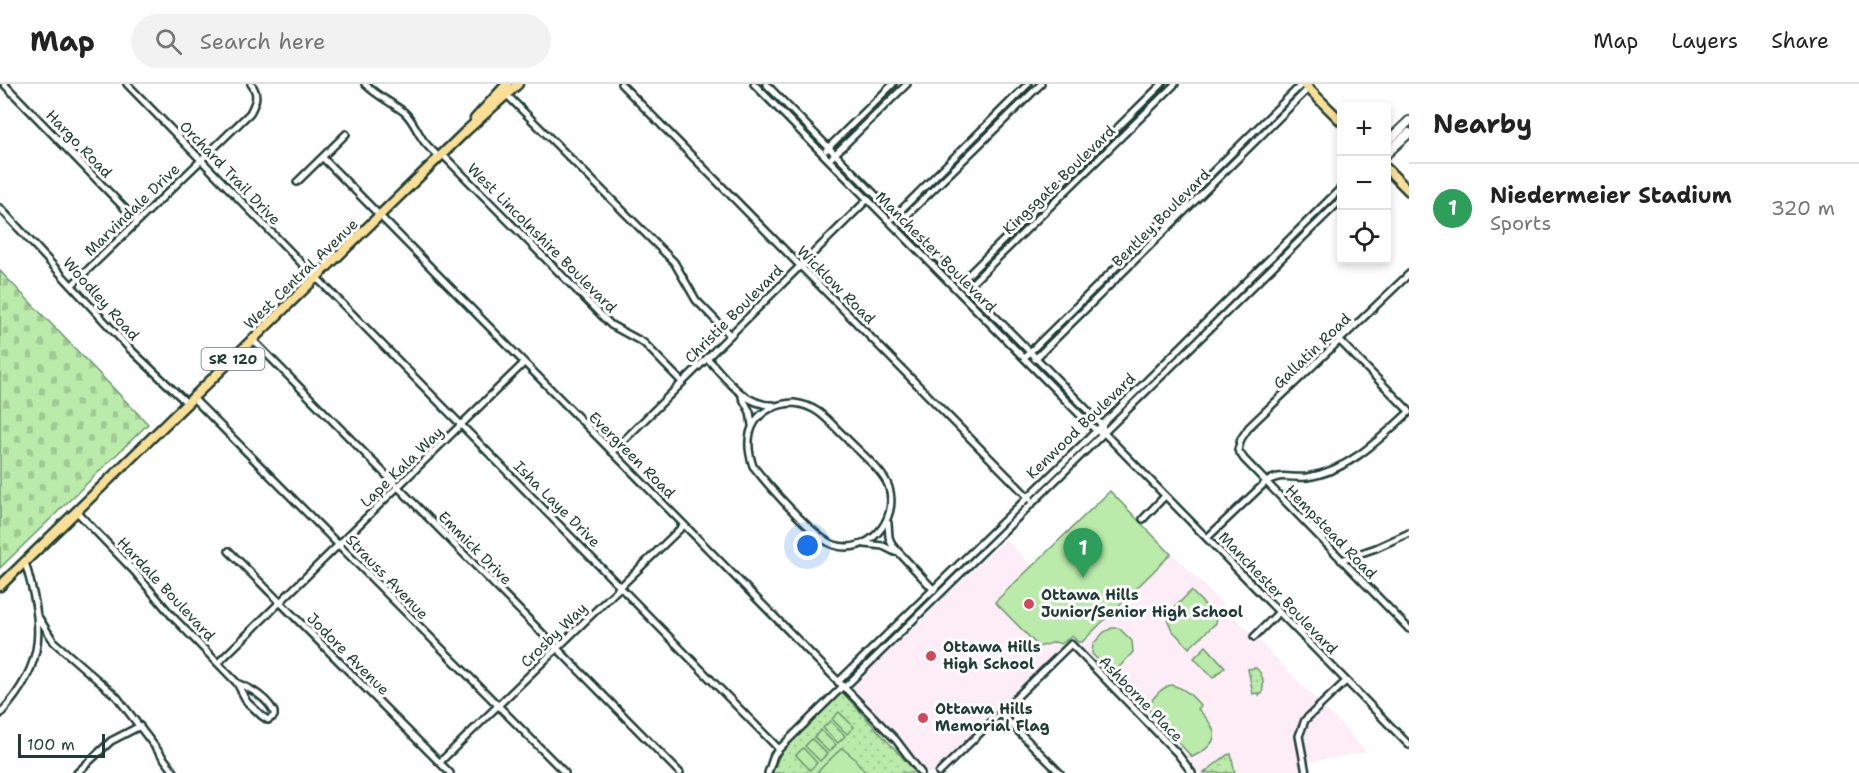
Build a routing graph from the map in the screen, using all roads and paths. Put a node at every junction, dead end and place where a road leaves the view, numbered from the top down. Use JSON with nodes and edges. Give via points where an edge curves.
{"nodes":[{"id":1,"x":4,"y":84,"type":"edge"},
{"id":2,"x":127,"y":84,"type":"edge"},
{"id":3,"x":251,"y":84,"type":"edge"},
{"id":4,"x":365,"y":84,"type":"edge"},
{"id":5,"x":621,"y":84,"type":"edge"},
{"id":6,"x":754,"y":84,"type":"edge"},
{"id":7,"x":766,"y":84,"type":"edge"},
{"id":8,"x":893,"y":84,"type":"edge"},
{"id":9,"x":1028,"y":84,"type":"edge"},
{"id":10,"x":1041,"y":84,"type":"edge"},
{"id":11,"x":1162,"y":84,"type":"edge"},
{"id":12,"x":1175,"y":84,"type":"edge"},
{"id":13,"x":904,"y":85,"type":"edge"},
{"id":14,"x":1305,"y":86,"type":"edge"},
{"id":15,"x":509,"y":87,"type":"edge"},
{"id":16,"x":1337,"y":118,"type":"edge"},
{"id":17,"x":1409,"y":121,"type":"edge"},
{"id":18,"x":1409,"y":133,"type":"edge"},
{"id":19,"x":346,"y":134,"type":"dead end"},
{"id":20,"x":1391,"y":138,"type":"edge"},
{"id":21,"x":829,"y":148,"type":"junction"},
{"id":22,"x":1391,"y":149,"type":"edge"},
{"id":23,"x":823,"y":154,"type":"junction"},
{"id":24,"x":835,"y":154,"type":"junction"},
{"id":25,"x":441,"y":156,"type":"junction"},
{"id":26,"x":323,"y":158,"type":"junction"},
{"id":27,"x":201,"y":160,"type":"junction"},
{"id":28,"x":829,"y":160,"type":"junction"},
{"id":29,"x":1391,"y":173,"type":"edge"},
{"id":30,"x":297,"y":182,"type":"dead end"},
{"id":31,"x":1337,"y":191,"type":"edge"},
{"id":32,"x":1409,"y":191,"type":"edge"},
{"id":33,"x":873,"y":193,"type":"junction"},
{"id":34,"x":867,"y":199,"type":"junction"},
{"id":35,"x":1337,"y":203,"type":"edge"},
{"id":36,"x":0,"y":208,"type":"edge"},
{"id":37,"x":895,"y":215,"type":"junction"},
{"id":38,"x":379,"y":216,"type":"junction"},
{"id":39,"x":137,"y":221,"type":"junction"},
{"id":40,"x":889,"y":221,"type":"junction"},
{"id":41,"x":901,"y":221,"type":"junction"},
{"id":42,"x":895,"y":227,"type":"junction"},
{"id":43,"x":800,"y":265,"type":"junction"},
{"id":44,"x":1409,"y":274,"type":"edge"},
{"id":45,"x":316,"y":278,"type":"junction"},
{"id":46,"x":961,"y":282,"type":"junction"},
{"id":47,"x":72,"y":285,"type":"junction"},
{"id":48,"x":955,"y":288,"type":"junction"},
{"id":49,"x":967,"y":288,"type":"junction"},
{"id":50,"x":961,"y":294,"type":"junction"},
{"id":51,"x":730,"y":335,"type":"junction"},
{"id":52,"x":253,"y":340,"type":"junction"},
{"id":53,"x":1340,"y":341,"type":"junction"},
{"id":54,"x":1030,"y":352,"type":"junction"},
{"id":55,"x":707,"y":358,"type":"junction"},
{"id":56,"x":1024,"y":358,"type":"junction"},
{"id":57,"x":1036,"y":358,"type":"junction"},
{"id":58,"x":524,"y":363,"type":"junction"},
{"id":59,"x":1030,"y":364,"type":"junction"},
{"id":60,"x":682,"y":382,"type":"junction"},
{"id":61,"x":740,"y":393,"type":"junction"},
{"id":62,"x":190,"y":401,"type":"junction"},
{"id":63,"x":773,"y":405,"type":"junction"},
{"id":64,"x":1409,"y":412,"type":"edge"},
{"id":65,"x":462,"y":425,"type":"junction"},
{"id":66,"x":752,"y":425,"type":"junction"},
{"id":67,"x":1102,"y":425,"type":"junction"},
{"id":68,"x":1096,"y":431,"type":"junction"},
{"id":69,"x":1104,"y":433,"type":"junction"},
{"id":70,"x":1238,"y":450,"type":"joint"},
{"id":71,"x":612,"y":452,"type":"junction"},
{"id":72,"x":1266,"y":482,"type":"junction"},
{"id":73,"x":397,"y":487,"type":"junction"},
{"id":74,"x":1165,"y":496,"type":"junction"},
{"id":75,"x":1028,"y":497,"type":"junction"},
{"id":76,"x":1033,"y":503,"type":"junction"},
{"id":77,"x":77,"y":512,"type":"junction"},
{"id":78,"x":889,"y":518,"type":"junction"},
{"id":79,"x":1143,"y":519,"type":"dead end"},
{"id":80,"x":684,"y":525,"type":"junction"},
{"id":81,"x":1409,"y":532,"type":"edge"},
{"id":82,"x":1207,"y":538,"type":"junction"},
{"id":83,"x":863,"y":544,"type":"junction"},
{"id":84,"x":340,"y":545,"type":"junction"},
{"id":85,"x":229,"y":551,"type":"dead end"},
{"id":86,"x":899,"y":555,"type":"junction"},
{"id":87,"x":1341,"y":560,"type":"junction"},
{"id":88,"x":25,"y":562,"type":"junction"},
{"id":89,"x":0,"y":586,"type":"edge"},
{"id":90,"x":621,"y":587,"type":"junction"},
{"id":91,"x":933,"y":589,"type":"junction"},
{"id":92,"x":939,"y":595,"type":"junction"},
{"id":93,"x":280,"y":603,"type":"junction"},
{"id":94,"x":1279,"y":612,"type":"junction"},
{"id":95,"x":39,"y":618,"type":"junction"},
{"id":96,"x":1409,"y":628,"type":"edge"},
{"id":97,"x":1254,"y":637,"type":"dead end"},
{"id":98,"x":54,"y":642,"type":"junction"},
{"id":99,"x":37,"y":648,"type":"junction"},
{"id":100,"x":557,"y":648,"type":"junction"},
{"id":101,"x":218,"y":663,"type":"junction"},
{"id":102,"x":1346,"y":681,"type":"junction"},
{"id":103,"x":237,"y":683,"type":"junction"},
{"id":104,"x":842,"y":685,"type":"junction"},
{"id":105,"x":498,"y":706,"type":"junction"},
{"id":106,"x":0,"y":714,"type":"edge"},
{"id":107,"x":1000,"y":714,"type":"junction"},
{"id":108,"x":140,"y":726,"type":"junction"},
{"id":109,"x":1409,"y":745,"type":"edge"},
{"id":110,"x":779,"y":749,"type":"junction"},
{"id":111,"x":440,"y":762,"type":"junction"},
{"id":112,"x":77,"y":773,"type":"edge"},
{"id":113,"x":174,"y":773,"type":"edge"},
{"id":114,"x":450,"y":773,"type":"edge"},
{"id":115,"x":565,"y":773,"type":"edge"},
{"id":116,"x":681,"y":773,"type":"edge"},
{"id":117,"x":768,"y":773,"type":"edge"},
{"id":118,"x":921,"y":773,"type":"edge"},
{"id":119,"x":939,"y":773,"type":"edge"},
{"id":120,"x":1060,"y":773,"type":"edge"},
{"id":121,"x":1192,"y":773,"type":"edge"},
{"id":122,"x":1306,"y":773,"type":"edge"}],
"edges":[{"from":1,"to":39,"type":"street","name":"Hargo Road"},
{"from":2,"to":27,"type":"street","name":"Orchard Trail Drive"},
{"from":3,"to":27,"type":"street","name":"Marvindale Drive","via":[[256,100],[250,113]]},
{"from":4,"to":25,"type":"street","name":"West Lincolnshire Boulevard","via":[[408,117],[423,141]]},
{"from":5,"to":43,"type":"street","name":"Wicklow Road"},
{"from":6,"to":23,"type":"street","name":"Manchester Boulevard"},
{"from":7,"to":21,"type":"street","name":"Manchester Boulevard"},
{"from":8,"to":21,"type":"street"},
{"from":9,"to":37,"type":"street"},
{"from":10,"to":41,"type":"street"},
{"from":11,"to":46,"type":"street","name":"Kingsgate Boulevard"},
{"from":12,"to":49,"type":"street","name":"Kingsgate Boulevard"},
{"from":13,"to":24,"type":"street"},
{"from":14,"to":16,"type":"main road"},
{"from":14,"to":54,"type":"street","name":"Bentley Boulevard"},
{"from":14,"to":57,"type":"street","name":"Bentley Boulevard"},
{"from":15,"to":25,"type":"main road","name":"West Central Avenue","number":"SR 120","via":[[484,108]]},
{"from":15,"to":51,"type":"street","via":[[674,262],[696,300]]},
{"from":17,"to":20,"type":"street"},
{"from":18,"to":22,"type":"street"},
{"from":19,"to":26,"type":"street"},
{"from":21,"to":23,"type":"street"},
{"from":21,"to":24,"type":"street","name":"Manchester Boulevard"},
{"from":23,"to":28,"type":"street","name":"Manchester Boulevard"},
{"from":24,"to":28,"type":"street"},
{"from":24,"to":33,"type":"street","name":"Manchester Boulevard"},
{"from":25,"to":38,"type":"main road","name":"West Central Avenue","number":"SR 120"},
{"from":25,"to":60,"type":"street","name":"West Lincolnshire Boulevard","via":[[611,325],[644,343]]},
{"from":26,"to":30,"type":"street"},
{"from":26,"to":38,"type":"street","name":"Evergreen Road"},
{"from":27,"to":39,"type":"street","name":"Marvindale Drive"},
{"from":27,"to":45,"type":"street","name":"Orchard Trail Drive"},
{"from":28,"to":34,"type":"street","name":"Manchester Boulevard"},
{"from":29,"to":32,"type":"main road"},
{"from":31,"to":67,"type":"street","name":"Kenwood Boulevard"},
{"from":33,"to":34,"type":"street","name":"Christie Boulevard"},
{"from":33,"to":37,"type":"street","name":"Manchester Boulevard"},
{"from":34,"to":40,"type":"street","name":"Manchester Boulevard"},
{"from":34,"to":43,"type":"street","name":"Christie Boulevard"},
{"from":35,"to":69,"type":"street","name":"Kenwood Boulevard"},
{"from":36,"to":47,"type":"street","name":"Woodley Road"},
{"from":37,"to":40,"type":"street"},
{"from":37,"to":41,"type":"street","name":"Manchester Boulevard"},
{"from":38,"to":45,"type":"main road","name":"West Central Avenue","number":"SR 120"},
{"from":38,"to":58,"type":"street","name":"Evergreen Road"},
{"from":39,"to":47,"type":"street","name":"Marvindale Drive"},
{"from":40,"to":42,"type":"street","name":"Manchester Boulevard"},
{"from":41,"to":42,"type":"street"},
{"from":41,"to":46,"type":"street","name":"Manchester Boulevard"},
{"from":42,"to":48,"type":"street","name":"Manchester Boulevard"},
{"from":43,"to":51,"type":"street","name":"Christie Boulevard"},
{"from":43,"to":75,"type":"street","name":"Wicklow Road"},
{"from":44,"to":53,"type":"street","name":"Gallatin Road"},
{"from":45,"to":52,"type":"main road","name":"West Central Avenue","number":"SR 120"},
{"from":45,"to":65,"type":"street","name":"Isha Laye Drive"},
{"from":46,"to":48,"type":"street","name":"Kingsgate Boulevard"},
{"from":46,"to":49,"type":"street","name":"Manchester Boulevard"},
{"from":47,"to":62,"type":"street","name":"Woodley Road","via":[[137,356]]},
{"from":48,"to":50,"type":"street","name":"Manchester Boulevard"},
{"from":49,"to":50,"type":"street","name":"Kingsgate Boulevard"},
{"from":49,"to":54,"type":"street","name":"Manchester Boulevard"},
{"from":50,"to":56,"type":"street","name":"Manchester Boulevard"},
{"from":51,"to":55,"type":"street","name":"Christie Boulevard"},
{"from":52,"to":62,"type":"main road","name":"West Central Avenue","number":"SR 120"},
{"from":52,"to":73,"type":"street","name":"Emmick Drive"},
{"from":53,"to":64,"type":"street"},
{"from":53,"to":70,"type":"street","name":"Gallatin Road","via":[[1249,427]]},
{"from":54,"to":56,"type":"street","name":"Bentley Boulevard"},
{"from":54,"to":57,"type":"street","name":"Manchester Boulevard"},
{"from":55,"to":60,"type":"street","name":"Christie Boulevard"},
{"from":55,"to":61,"type":"street"},
{"from":56,"to":59,"type":"street","name":"Manchester Boulevard"},
{"from":57,"to":59,"type":"street","name":"Bentley Boulevard"},
{"from":57,"to":67,"type":"street","name":"Manchester Boulevard"},
{"from":58,"to":65,"type":"street","name":"Lape Kala Way"},
{"from":58,"to":71,"type":"street","name":"Evergreen Road"},
{"from":59,"to":68,"type":"street","name":"Manchester Boulevard"},
{"from":60,"to":71,"type":"street","name":"Christie Boulevard"},
{"from":61,"to":63,"type":"street","via":[[752,401]]},
{"from":61,"to":66,"type":"street"},
{"from":62,"to":77,"type":"main road","name":"West Central Avenue","number":"SR 120"},
{"from":62,"to":84,"type":"street","name":"Strauss Avenue"},
{"from":63,"to":66,"type":"street"},
{"from":63,"to":78,"type":"street","via":[[794,403],[816,409],[887,483]]},
{"from":64,"to":72,"type":"street","via":[[1374,444],[1332,470],[1306,477],[1278,476]]},
{"from":65,"to":73,"type":"street","name":"Lape Kala Way"},
{"from":65,"to":90,"type":"street","name":"Isha Laye Drive"},
{"from":66,"to":83,"type":"street","via":[[750,456],[762,477],[827,541],[843,546]]},
{"from":67,"to":68,"type":"street","name":"Kenwood Boulevard"},
{"from":67,"to":69,"type":"street"},
{"from":68,"to":69,"type":"street"},
{"from":68,"to":75,"type":"street","name":"Kenwood Boulevard"},
{"from":69,"to":74,"type":"street","name":"Manchester Boulevard"},
{"from":69,"to":76,"type":"street","name":"Kenwood Boulevard"},
{"from":70,"to":72,"type":"street","name":"Hempstead Road"},
{"from":71,"to":80,"type":"street","name":"Evergreen Road"},
{"from":72,"to":82,"type":"street"},
{"from":72,"to":87,"type":"street","name":"Hempstead Road"},
{"from":73,"to":84,"type":"street","name":"Lape Kala Way"},
{"from":73,"to":100,"type":"street","name":"Emmick Drive"},
{"from":74,"to":79,"type":"street"},
{"from":74,"to":82,"type":"street","name":"Manchester Boulevard"},
{"from":75,"to":76,"type":"street","name":"Wicklow Road"},
{"from":75,"to":91,"type":"street","name":"Kenwood Boulevard"},
{"from":76,"to":92,"type":"street","name":"Kenwood Boulevard"},
{"from":77,"to":88,"type":"main road","name":"West Central Avenue","number":"SR 120"},
{"from":77,"to":101,"type":"street","name":"Hardale Boulevard"},
{"from":78,"to":83,"type":"street","via":[[878,534]]},
{"from":78,"to":86,"type":"street","via":[[889,537]]},
{"from":80,"to":90,"type":"street","name":"Crosby Way"},
{"from":80,"to":104,"type":"street","name":"Evergreen Road"},
{"from":81,"to":87,"type":"street"},
{"from":82,"to":94,"type":"street","name":"Manchester Boulevard"},
{"from":83,"to":86,"type":"street","via":[[883,546]]},
{"from":84,"to":93,"type":"street","name":"Lape Kala Way"},
{"from":84,"to":105,"type":"street","name":"Strauss Avenue"},
{"from":85,"to":93,"type":"street","name":"Jodore Avenue"},
{"from":86,"to":91,"type":"street"},
{"from":87,"to":96,"type":"street","name":"Hempstead Road"},
{"from":88,"to":89,"type":"main road","name":"West Central Avenue","number":"SR 120"},
{"from":88,"to":95,"type":"street"},
{"from":90,"to":100,"type":"street","name":"Crosby Way"},
{"from":90,"to":110,"type":"street","name":"Isha Laye Drive"},
{"from":91,"to":92,"type":"street"},
{"from":91,"to":104,"type":"street","name":"Kenwood Boulevard"},
{"from":92,"to":104,"type":"street","name":"Kenwood Boulevard"},
{"from":93,"to":101,"type":"street","name":"Lape Kala Way"},
{"from":93,"to":111,"type":"street","name":"Jodore Avenue"},
{"from":94,"to":97,"type":"street"},
{"from":94,"to":102,"type":"street","name":"Manchester Boulevard"},
{"from":95,"to":98,"type":"street"},
{"from":95,"to":99,"type":"street"},
{"from":98,"to":99,"type":"street","via":[[47,640]]},
{"from":98,"to":108,"type":"street","via":[[117,698]]},
{"from":99,"to":106,"type":"street","via":[[26,680]]},
{"from":100,"to":105,"type":"street","name":"Crosby Way"},
{"from":100,"to":116,"type":"street","name":"Emmick Drive"},
{"from":101,"to":103,"type":"street","name":"Hardale Boulevard"},
{"from":102,"to":109,"type":"street","name":"Manchester Boulevard"},
{"from":102,"to":122,"type":"street","via":[[1305,720],[1299,736]]},
{"from":103,"to":103,"type":"street","name":"Hardale Boulevard","via":[[262,717],[268,720],[274,716],[261,696]]},
{"from":104,"to":110,"type":"street"},
{"from":104,"to":118,"type":"street","name":"Evergreen Road"},
{"from":105,"to":111,"type":"street","name":"Crosby Way"},
{"from":105,"to":115,"type":"street","name":"Strauss Avenue"},
{"from":107,"to":119,"type":"street"},
{"from":107,"to":120,"type":"street"},
{"from":107,"to":121,"type":"street","name":"Ashborne Place","via":[[1071,644]]},
{"from":108,"to":112,"type":"street","via":[[111,741]]},
{"from":108,"to":113,"type":"street"},
{"from":110,"to":117,"type":"street"},
{"from":111,"to":114,"type":"street","name":"Jodore Avenue"}]}
